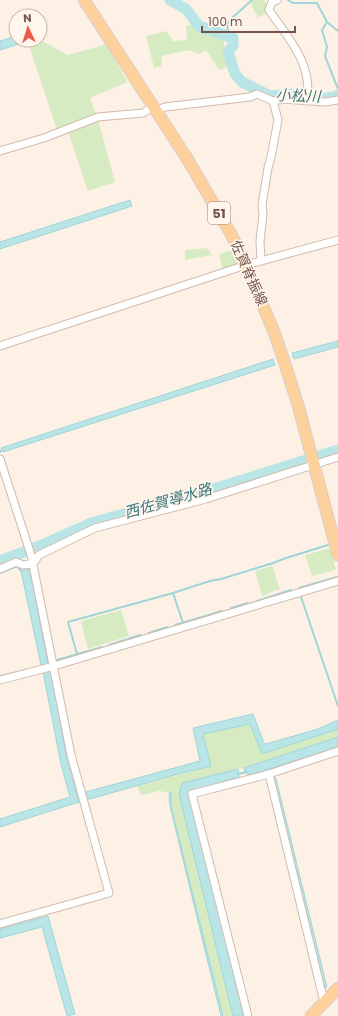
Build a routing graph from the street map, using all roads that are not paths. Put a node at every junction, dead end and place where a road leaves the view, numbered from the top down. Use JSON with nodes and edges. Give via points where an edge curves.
{"nodes":[{"id":1,"x":84,"y":0,"type":"edge"},
{"id":2,"x":277,"y":0,"type":"edge"},
{"id":3,"x":338,"y":100,"type":"edge"},
{"id":4,"x":273,"y":101,"type":"junction"},
{"id":5,"x":307,"y":102,"type":"junction"},
{"id":6,"x":155,"y":108,"type":"junction"},
{"id":7,"x":0,"y":151,"type":"edge"},
{"id":8,"x":338,"y":240,"type":"edge"},
{"id":9,"x":260,"y":261,"type":"junction"},
{"id":10,"x":246,"y":265,"type":"junction"},
{"id":11,"x":0,"y":346,"type":"edge"},
{"id":12,"x":338,"y":456,"type":"edge"},
{"id":13,"x":0,"y":459,"type":"edge"},
{"id":14,"x":314,"y":465,"type":"junction"},
{"id":15,"x":338,"y":554,"type":"edge"},
{"id":16,"x":33,"y":564,"type":"junction"},
{"id":17,"x":0,"y":568,"type":"edge"},
{"id":18,"x":338,"y":581,"type":"edge"},
{"id":19,"x":48,"y":667,"type":"junction"},
{"id":20,"x":0,"y":680,"type":"edge"},
{"id":21,"x":338,"y":751,"type":"edge"},
{"id":22,"x":268,"y":774,"type":"junction"},
{"id":23,"x":0,"y":924,"type":"edge"},
{"id":24,"x":338,"y":988,"type":"edge"},
{"id":25,"x":324,"y":1002,"type":"junction"},
{"id":26,"x":248,"y":1016,"type":"edge"},
{"id":27,"x":311,"y":1016,"type":"edge"}],
"edges":[{"from":1,"to":6,"type":"main road","name":"佐賀脊振線","number":"51"},
{"from":2,"to":5,"type":"street","via":[[272,2],[269,10],[302,60],[307,74]]},
{"from":3,"to":5,"type":"street"},
{"from":4,"to":5,"type":"street","via":[[284,99]]},
{"from":4,"to":6,"type":"street","via":[[257,94],[250,97]]},
{"from":4,"to":9,"type":"street","via":[[278,120],[262,205]]},
{"from":6,"to":7,"type":"street","via":[[143,112],[98,117],[44,138]]},
{"from":6,"to":10,"type":"main road","name":"佐賀脊振線","number":"51","via":[[208,193]]},
{"from":8,"to":9,"type":"street"},
{"from":9,"to":10,"type":"street"},
{"from":10,"to":11,"type":"street"},
{"from":10,"to":14,"type":"main road","name":"佐賀脊振線","number":"51","via":[[283,358]]},
{"from":12,"to":14,"type":"street"},
{"from":13,"to":16,"type":"street"},
{"from":14,"to":15,"type":"main road","name":"佐賀脊振線","number":"51"},
{"from":14,"to":16,"type":"street","via":[[206,499],[95,528],[39,555]]},
{"from":16,"to":17,"type":"street","via":[[22,565],[16,562]]},
{"from":16,"to":19,"type":"street"},
{"from":18,"to":19,"type":"street"},
{"from":19,"to":20,"type":"street"},
{"from":19,"to":23,"type":"street","via":[[109,893]]},
{"from":21,"to":22,"type":"street"},
{"from":22,"to":25,"type":"street"},
{"from":22,"to":26,"type":"street","via":[[192,794]]},
{"from":24,"to":25,"type":"main road"},
{"from":25,"to":27,"type":"main road"}]}
